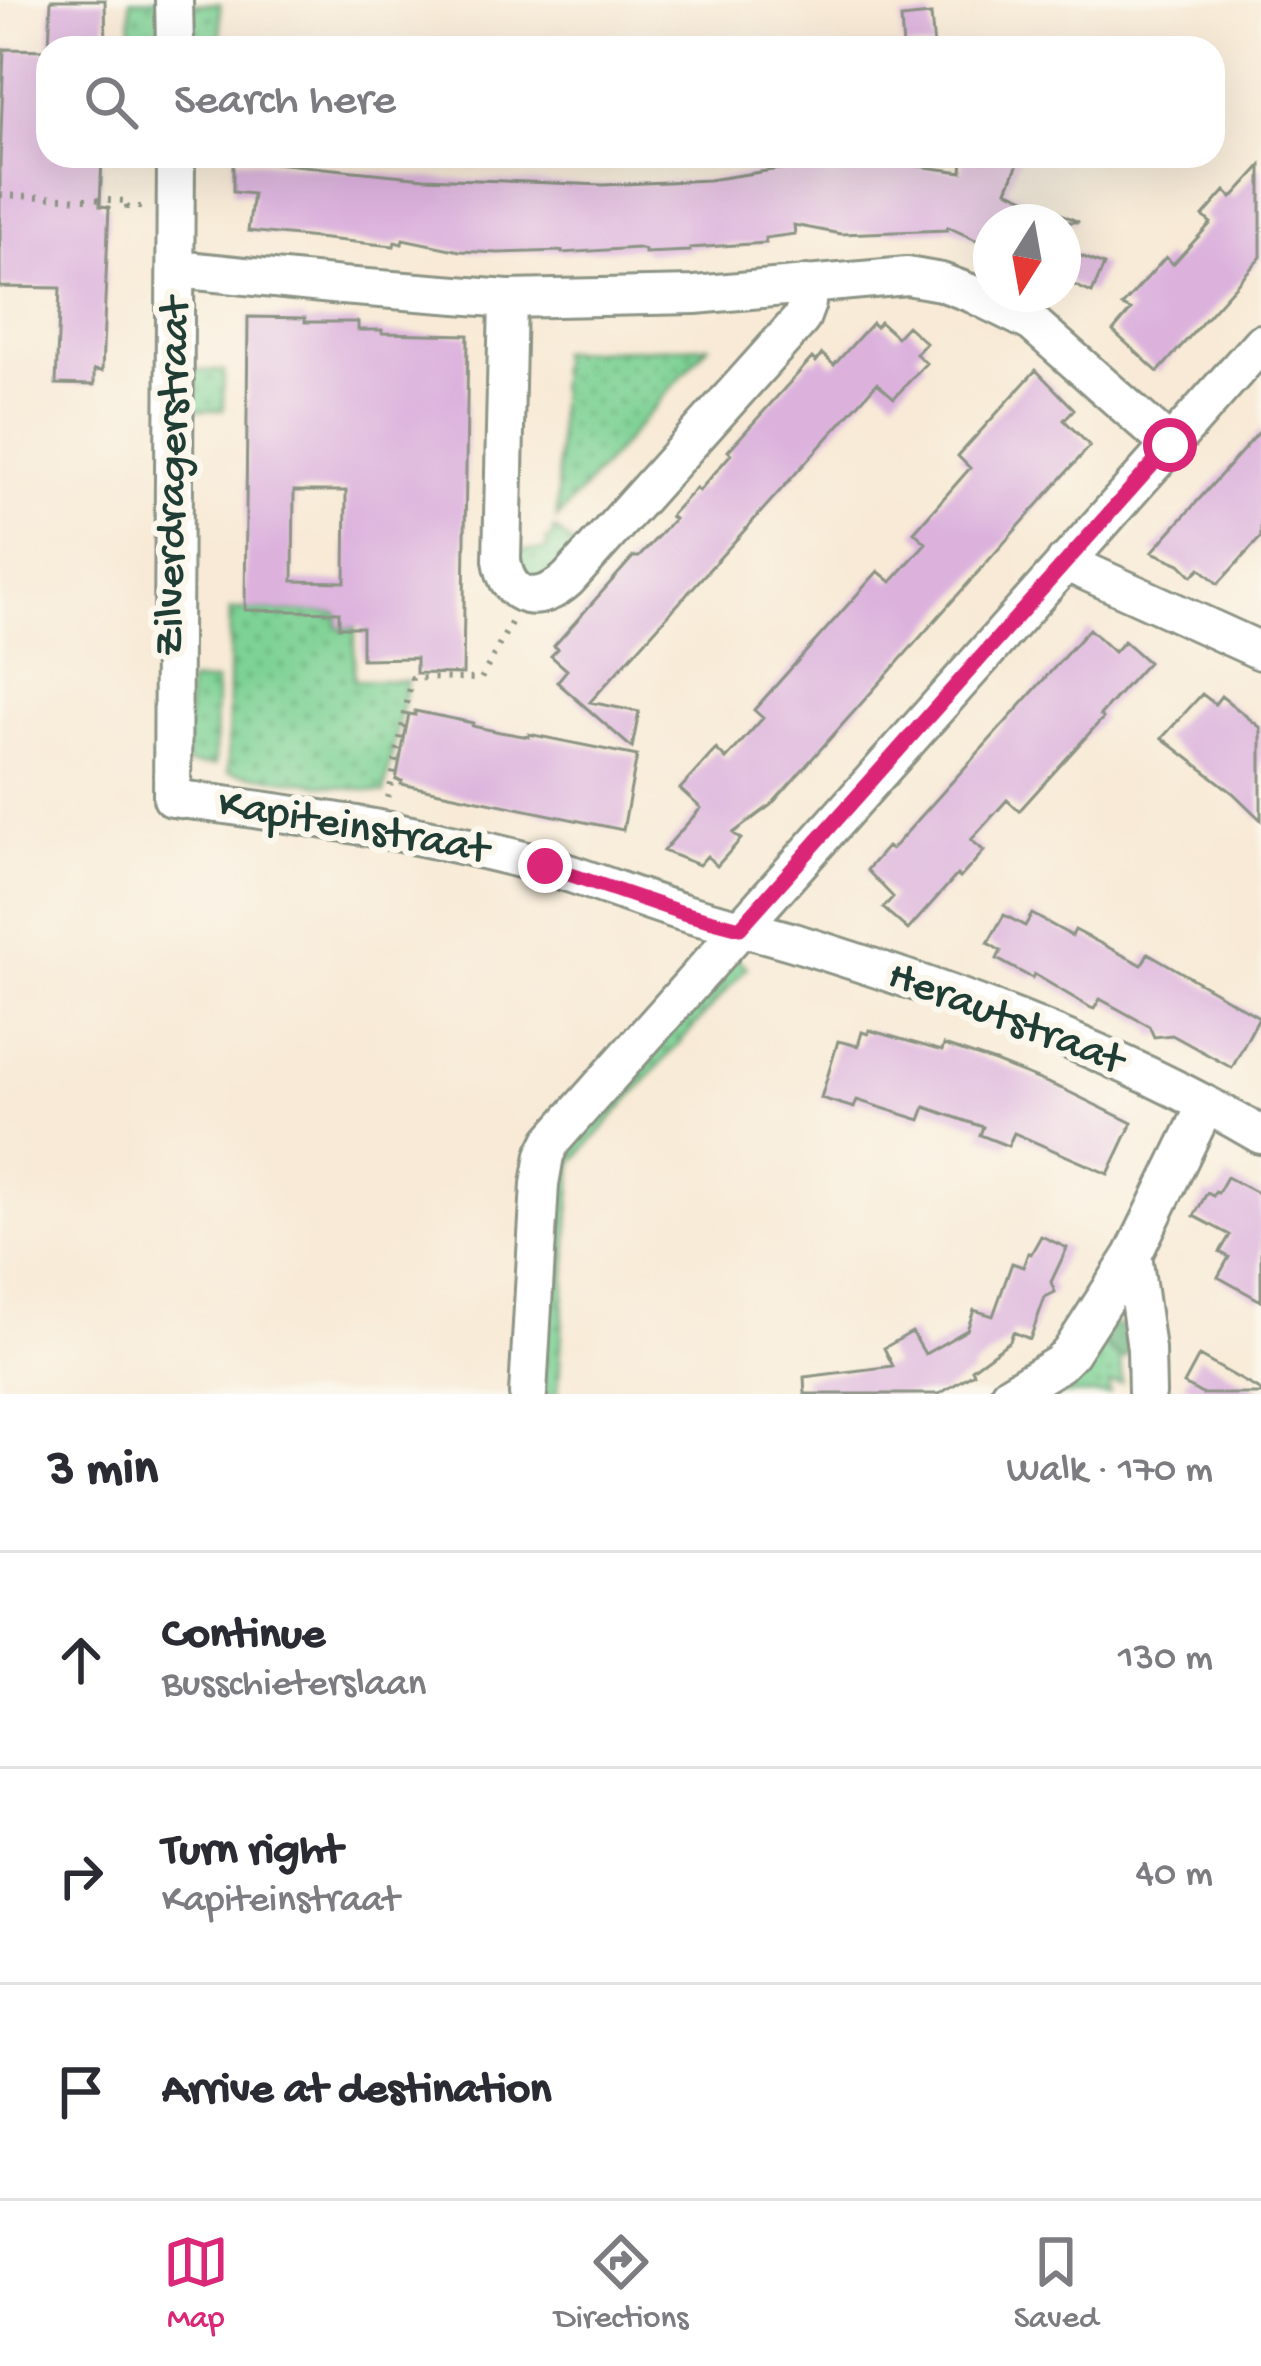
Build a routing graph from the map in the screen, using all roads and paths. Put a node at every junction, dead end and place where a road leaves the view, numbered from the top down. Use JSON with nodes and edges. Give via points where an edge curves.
{"nodes":[{"id":1,"x":174,"y":0,"type":"edge"},
{"id":2,"x":175,"y":36,"type":"edge"},
{"id":3,"x":176,"y":168,"type":"edge"},
{"id":4,"x":0,"y":195,"type":"edge"},
{"id":5,"x":177,"y":207,"type":"junction"},
{"id":6,"x":177,"y":268,"type":"junction"},
{"id":7,"x":807,"y":284,"type":"junction"},
{"id":8,"x":508,"y":299,"type":"junction"},
{"id":9,"x":1261,"y":343,"type":"edge"},
{"id":10,"x":1170,"y":445,"type":"junction"},
{"id":11,"x":1065,"y":562,"type":"junction"},
{"id":12,"x":526,"y":595,"type":"junction"},
{"id":13,"x":1252,"y":648,"type":"edge"},
{"id":14,"x":172,"y":798,"type":"joint"},
{"id":15,"x":405,"y":801,"type":"dead end"},
{"id":16,"x":740,"y":928,"type":"junction"},
{"id":17,"x":1206,"y":1106,"type":"junction"},
{"id":18,"x":1261,"y":1135,"type":"edge"},
{"id":19,"x":1133,"y":1255,"type":"junction"},
{"id":20,"x":528,"y":1394,"type":"edge"},
{"id":21,"x":1009,"y":1394,"type":"edge"},
{"id":22,"x":1147,"y":1394,"type":"edge"}],
"edges":[{"from":1,"to":2,"type":"street"},
{"from":3,"to":5,"type":"street","name":"Zilverdragerstraat"},
{"from":4,"to":5,"type":"path"},
{"from":5,"to":6,"type":"street","name":"Zilverdragerstraat"},
{"from":6,"to":8,"type":"street"},
{"from":6,"to":14,"type":"street","name":"Zilverdragerstraat"},
{"from":7,"to":8,"type":"street"},
{"from":7,"to":10,"type":"street","via":[[907,276],[1003,306],[1033,323]]},
{"from":7,"to":12,"type":"street","via":[[801,319],[568,579],[550,594]]},
{"from":8,"to":12,"type":"street","via":[[502,560],[509,582]]},
{"from":9,"to":10,"type":"street"},
{"from":10,"to":11,"type":"street"},
{"from":11,"to":13,"type":"street"},
{"from":11,"to":16,"type":"street"},
{"from":12,"to":15,"type":"path","via":[[481,679],[412,678],[388,798]]},
{"from":14,"to":16,"type":"street","name":"Kapiteinstraat","via":[[432,838]]},
{"from":16,"to":17,"type":"street","name":"Herautstraat","via":[[1015,1018]]},
{"from":16,"to":20,"type":"street","via":[[545,1155]]},
{"from":17,"to":18,"type":"street","name":"Herautstraat"},
{"from":17,"to":19,"type":"street"},
{"from":19,"to":21,"type":"street","via":[[1070,1353]]},
{"from":19,"to":22,"type":"street"}]}
